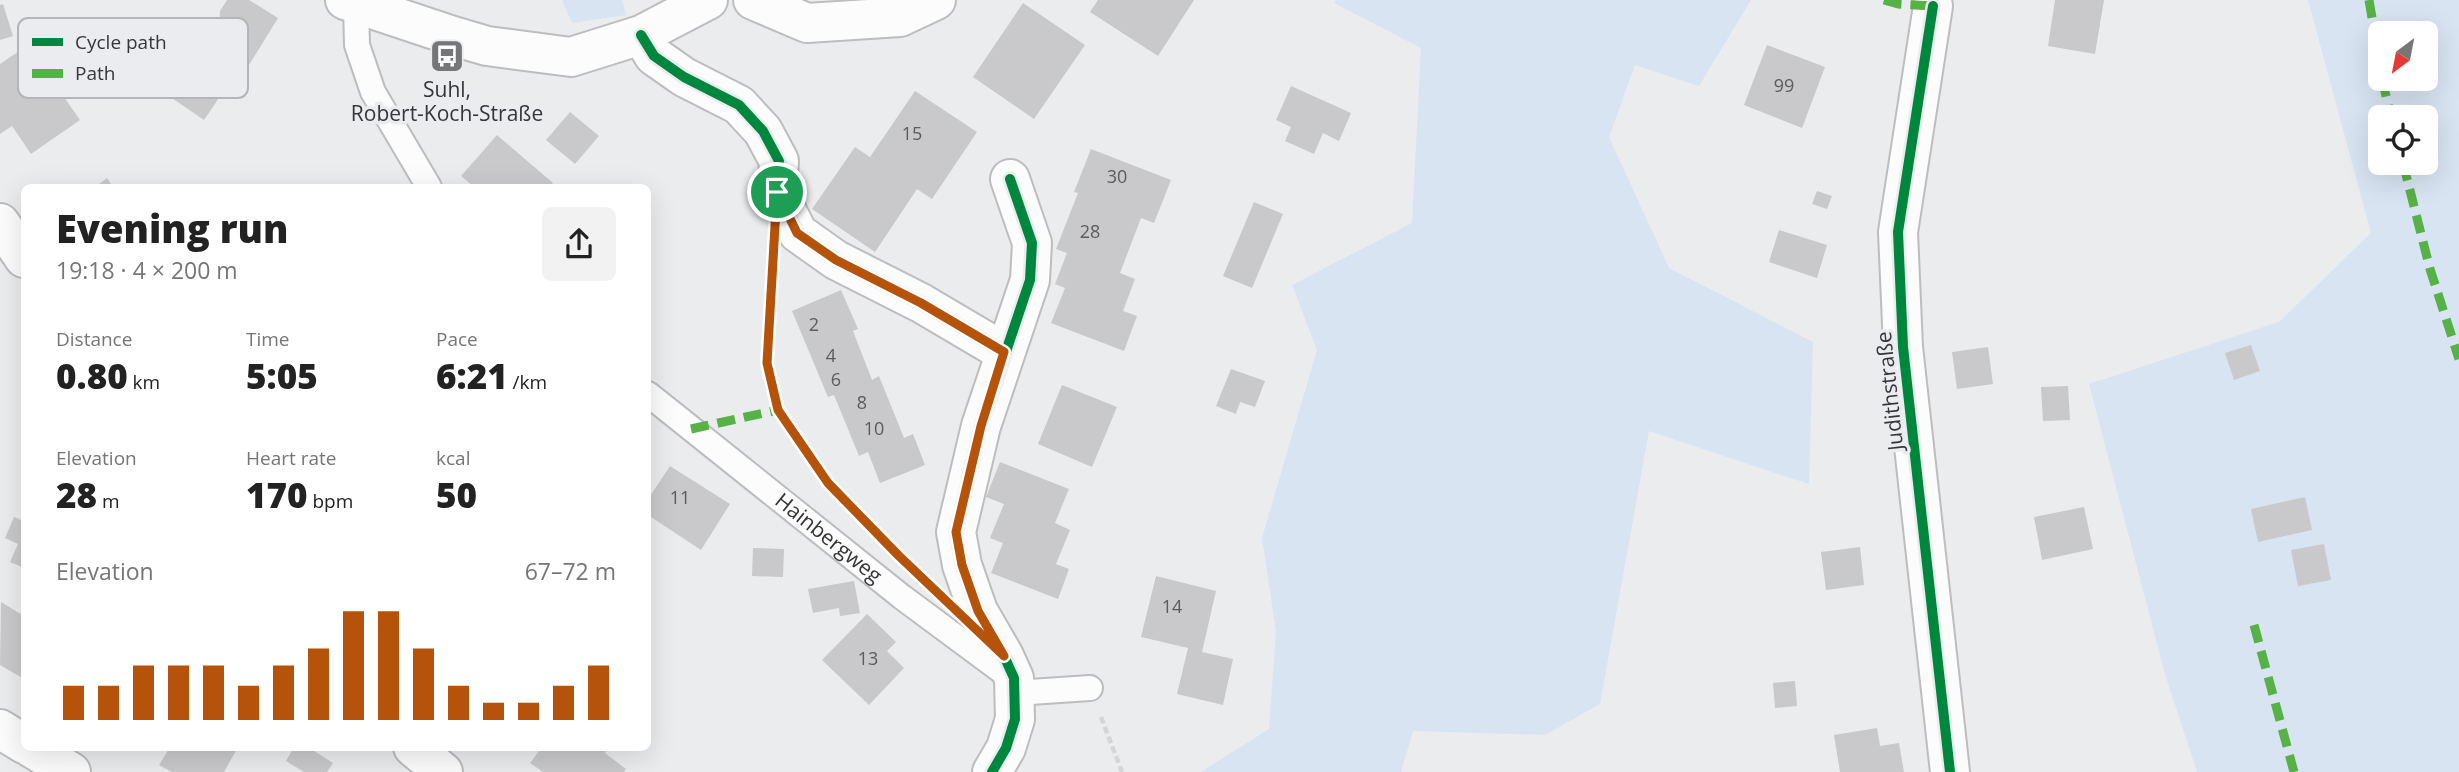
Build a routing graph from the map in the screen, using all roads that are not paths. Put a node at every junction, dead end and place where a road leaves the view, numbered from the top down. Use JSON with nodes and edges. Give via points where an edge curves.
{"nodes":[{"id":1,"x":708,"y":0,"type":"edge"},
{"id":2,"x":753,"y":0,"type":"edge"},
{"id":3,"x":936,"y":0,"type":"edge"},
{"id":4,"x":350,"y":2,"type":"edge"},
{"id":5,"x":1933,"y":6,"type":"dead end"},
{"id":6,"x":641,"y":35,"type":"junction"},
{"id":7,"x":1010,"y":178,"type":"dead end"},
{"id":8,"x":427,"y":184,"type":"edge"},
{"id":9,"x":0,"y":223,"type":"edge"},
{"id":10,"x":21,"y":254,"type":"edge"},
{"id":11,"x":1004,"y":352,"type":"junction"},
{"id":12,"x":651,"y":396,"type":"edge"},
{"id":13,"x":1014,"y":678,"type":"junction"},
{"id":14,"x":1090,"y":688,"type":"road end"},
{"id":15,"x":0,"y":729,"type":"edge"},
{"id":16,"x":21,"y":742,"type":"edge"},
{"id":17,"x":37,"y":751,"type":"edge"},
{"id":18,"x":418,"y":751,"type":"edge"},
{"id":19,"x":71,"y":772,"type":"edge"},
{"id":20,"x":443,"y":772,"type":"edge"},
{"id":21,"x":992,"y":772,"type":"edge"},
{"id":22,"x":1950,"y":772,"type":"edge"}],
"edges":[{"from":1,"to":6,"type":"street"},
{"from":2,"to":3,"type":"street","via":[[807,23],[900,17]]},
{"from":4,"to":6,"type":"street","via":[[487,46],[571,57]]},
{"from":4,"to":8,"type":"lane","via":[[357,45],[373,92]]},
{"from":5,"to":22,"type":"street","name":"Judithstraße","via":[[1898,232],[1903,347]]},
{"from":6,"to":11,"type":"street","via":[[654,57],[739,105],[763,131],[779,161],[777,192],[797,233],[836,260]]},
{"from":7,"to":11,"type":"street","via":[[1032,243],[1030,279]]},
{"from":9,"to":10,"type":"street"},
{"from":11,"to":13,"type":"street","via":[[956,532],[978,611]]},
{"from":12,"to":13,"type":"lane","name":"Hainbergweg","via":[[902,597]]},
{"from":13,"to":14,"type":"lane","name":"Hainbergweg","via":[[1030,692]]},
{"from":13,"to":21,"type":"street","via":[[1015,719]]},
{"from":15,"to":16,"type":"street"},
{"from":17,"to":19,"type":"street"},
{"from":18,"to":20,"type":"street"}]}
